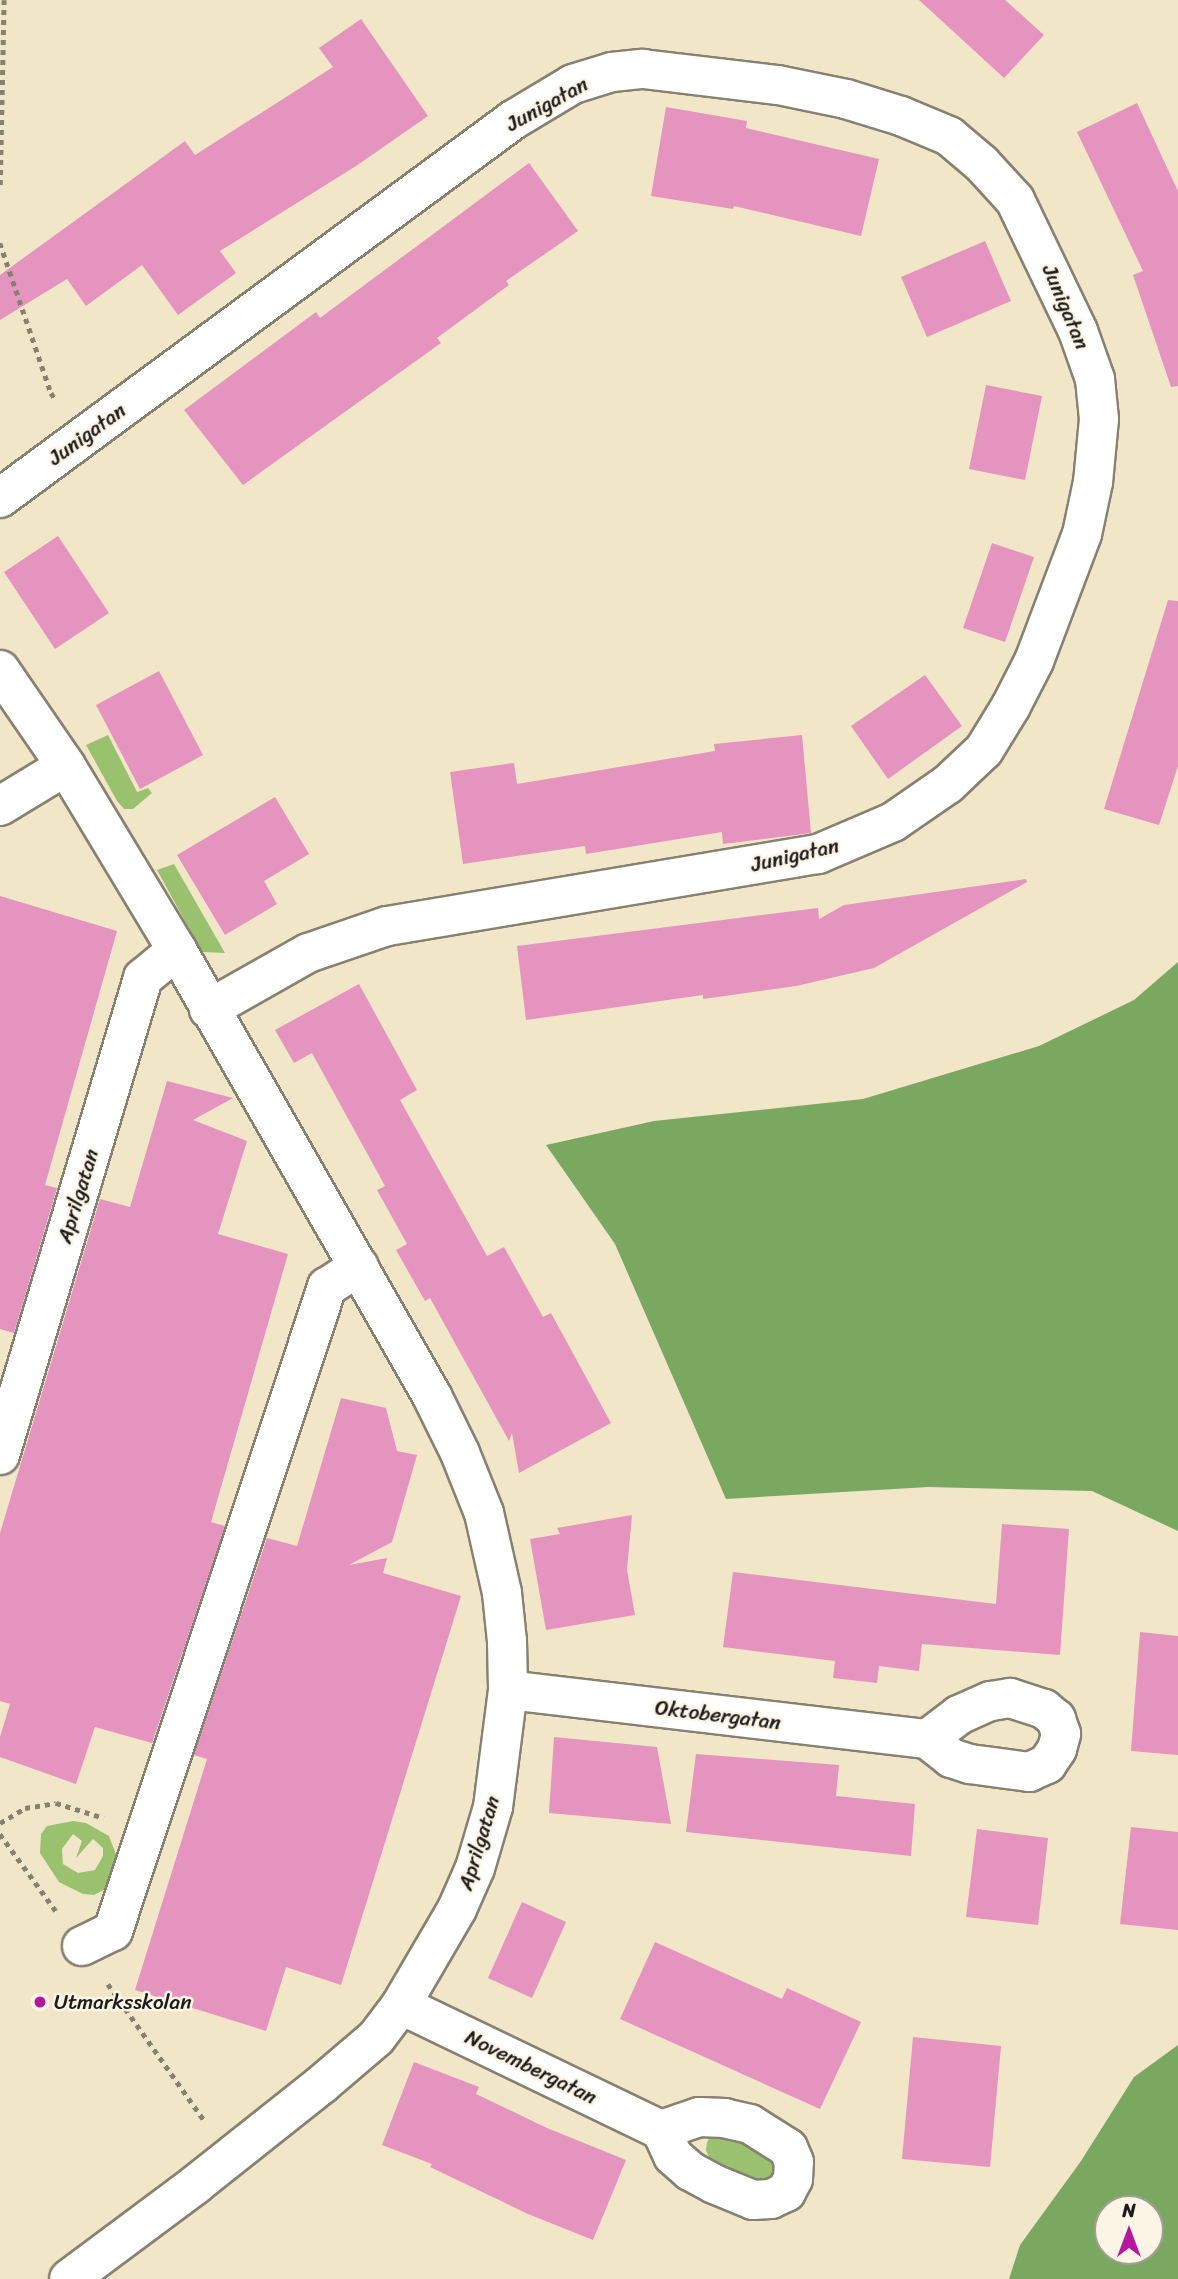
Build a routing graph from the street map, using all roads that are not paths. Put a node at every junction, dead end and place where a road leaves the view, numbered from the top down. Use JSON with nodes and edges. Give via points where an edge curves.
{"nodes":[{"id":1,"x":0,"y":498,"type":"edge"},
{"id":2,"x":0,"y":670,"type":"edge"},
{"id":3,"x":66,"y":766,"type":"junction"},
{"id":4,"x":0,"y":806,"type":"edge"},
{"id":5,"x":177,"y":950,"type":"junction"},
{"id":6,"x":209,"y":1009,"type":"junction"},
{"id":7,"x":359,"y":1266,"type":"junction"},
{"id":8,"x":0,"y":1455,"type":"edge"},
{"id":9,"x":508,"y":1690,"type":"junction"},
{"id":10,"x":927,"y":1740,"type":"dead end"},
{"id":11,"x":82,"y":1946,"type":"road end"},
{"id":12,"x":401,"y":2005,"type":"junction"},
{"id":13,"x":661,"y":2130,"type":"dead end"},
{"id":14,"x":69,"y":2279,"type":"edge"}],
"edges":[{"from":1,"to":6,"type":"street","name":"Junigatan","via":[[513,120],[573,84],[612,72],[643,69],[767,83],[846,99],[949,136],[1015,200],[1078,331],[1094,379],[1099,419],[1082,534],[1038,650],[1011,706],[984,750],[948,784],[893,822],[818,854],[387,926],[308,953]]},
{"from":2,"to":3,"type":"street","name":"Aprilgatan"},
{"from":3,"to":4,"type":"street"},
{"from":3,"to":5,"type":"street","name":"Aprilgatan"},
{"from":5,"to":6,"type":"street","name":"Aprilgatan"},
{"from":5,"to":8,"type":"street","name":"Aprilgatan","via":[[143,978]]},
{"from":6,"to":7,"type":"street","name":"Aprilgatan"},
{"from":7,"to":9,"type":"street","name":"Aprilgatan","via":[[432,1396],[484,1513],[502,1593]]},
{"from":7,"to":11,"type":"street","via":[[327,1287],[113,1931]]},
{"from":9,"to":10,"type":"street","name":"Oktobergatan"},
{"from":9,"to":12,"type":"street","name":"Aprilgatan","via":[[493,1807],[475,1868],[457,1909]]},
{"from":12,"to":13,"type":"street","name":"Novembergatan"},
{"from":12,"to":14,"type":"street","name":"Aprilgatan","via":[[376,2038],[230,2158]]}]}
